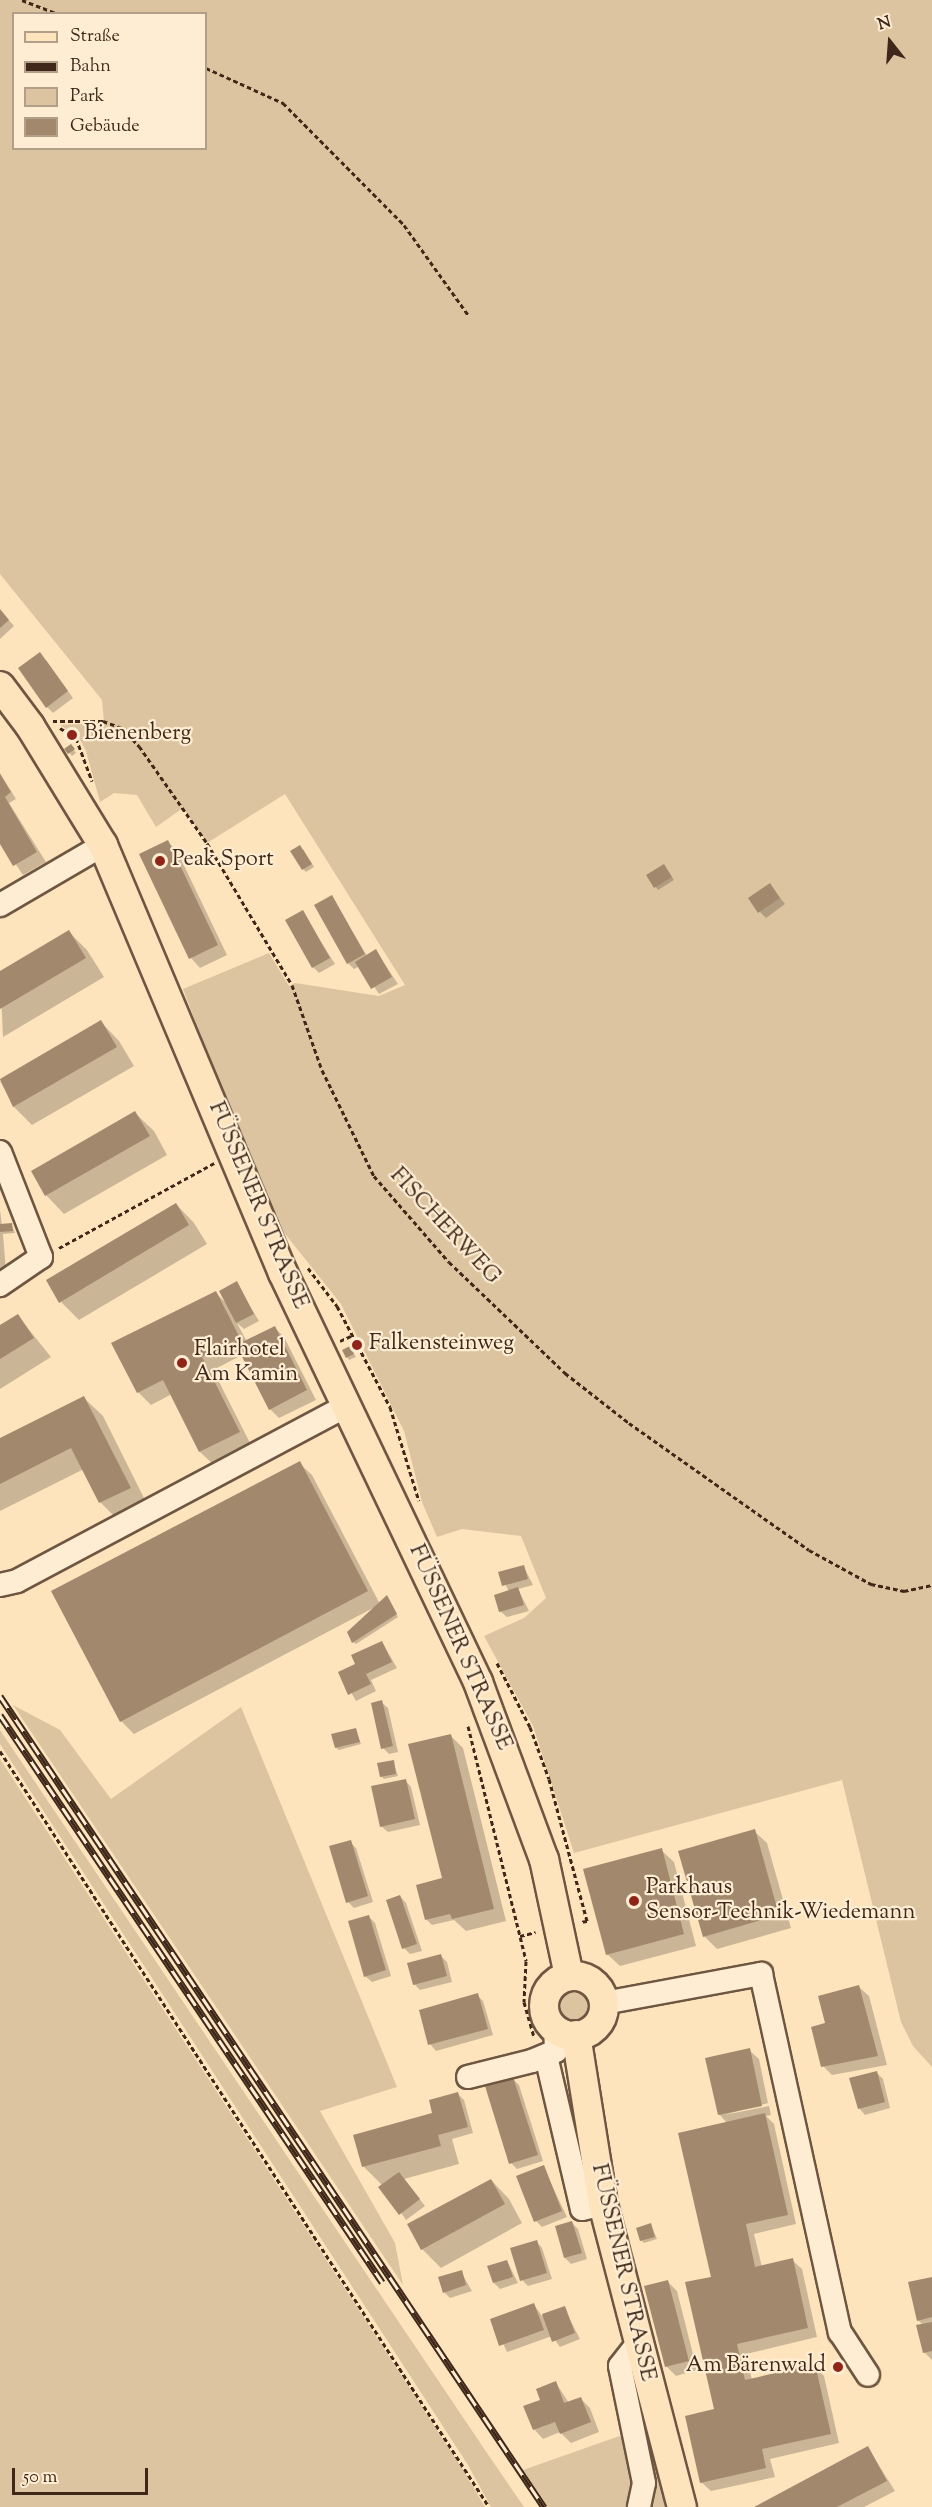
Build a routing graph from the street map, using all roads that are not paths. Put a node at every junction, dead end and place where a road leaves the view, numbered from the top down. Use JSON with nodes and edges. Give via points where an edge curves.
{"nodes":[{"id":1,"x":0,"y":686,"type":"edge"},
{"id":2,"x":103,"y":845,"type":"junction"},
{"id":3,"x":0,"y":905,"type":"edge"},
{"id":4,"x":0,"y":1152,"type":"edge"},
{"id":5,"x":0,"y":1285,"type":"edge"},
{"id":6,"x":348,"y":1405,"type":"junction"},
{"id":7,"x":0,"y":1585,"type":"edge"},
{"id":8,"x":569,"y":1976,"type":"junction"},
{"id":9,"x":604,"y":2003,"type":"junction"},
{"id":10,"x":566,"y":2032,"type":"junction"},
{"id":11,"x":546,"y":2056,"type":"junction"},
{"id":12,"x":468,"y":2077,"type":"dead end"},
{"id":13,"x":593,"y":2206,"type":"junction"},
{"id":14,"x":638,"y":2343,"type":"junction"},
{"id":15,"x":868,"y":2375,"type":"dead end"},
{"id":16,"x":639,"y":2507,"type":"edge"},
{"id":17,"x":682,"y":2507,"type":"edge"}],
"edges":[{"from":1,"to":2,"type":"main road","name":"FÜSSENER STRASSE","via":[[30,726]]},
{"from":2,"to":3,"type":"street"},
{"from":2,"to":6,"type":"main road","name":"FÜSSENER STRASSE","via":[[283,1273]]},
{"from":4,"to":5,"type":"street","via":[[41,1257]]},
{"from":6,"to":7,"type":"street","via":[[16,1581]]},
{"from":6,"to":8,"type":"main road","name":"FÜSSENER STRASSE","via":[[478,1682],[511,1765],[544,1859]]},
{"from":8,"to":9,"type":"main road","via":[[588,1979],[602,1994]]},
{"from":8,"to":10,"type":"main road","name":"FÜSSENER STRASSE","via":[[552,1985],[544,2002],[548,2021]]},
{"from":9,"to":10,"type":"main road","via":[[594,2028]]},
{"from":9,"to":15,"type":"street","via":[[761,1974],[840,2332]]},
{"from":10,"to":11,"type":"street","via":[[556,2050]]},
{"from":10,"to":13,"type":"main road","name":"FÜSSENER STRASSE"},
{"from":11,"to":12,"type":"street"},
{"from":11,"to":13,"type":"street"},
{"from":13,"to":14,"type":"main road","name":"FÜSSENER STRASSE"},
{"from":14,"to":16,"type":"street","via":[[620,2366],[644,2483]]},
{"from":14,"to":17,"type":"main road","name":"FÜSSENER STRASSE"}]}
